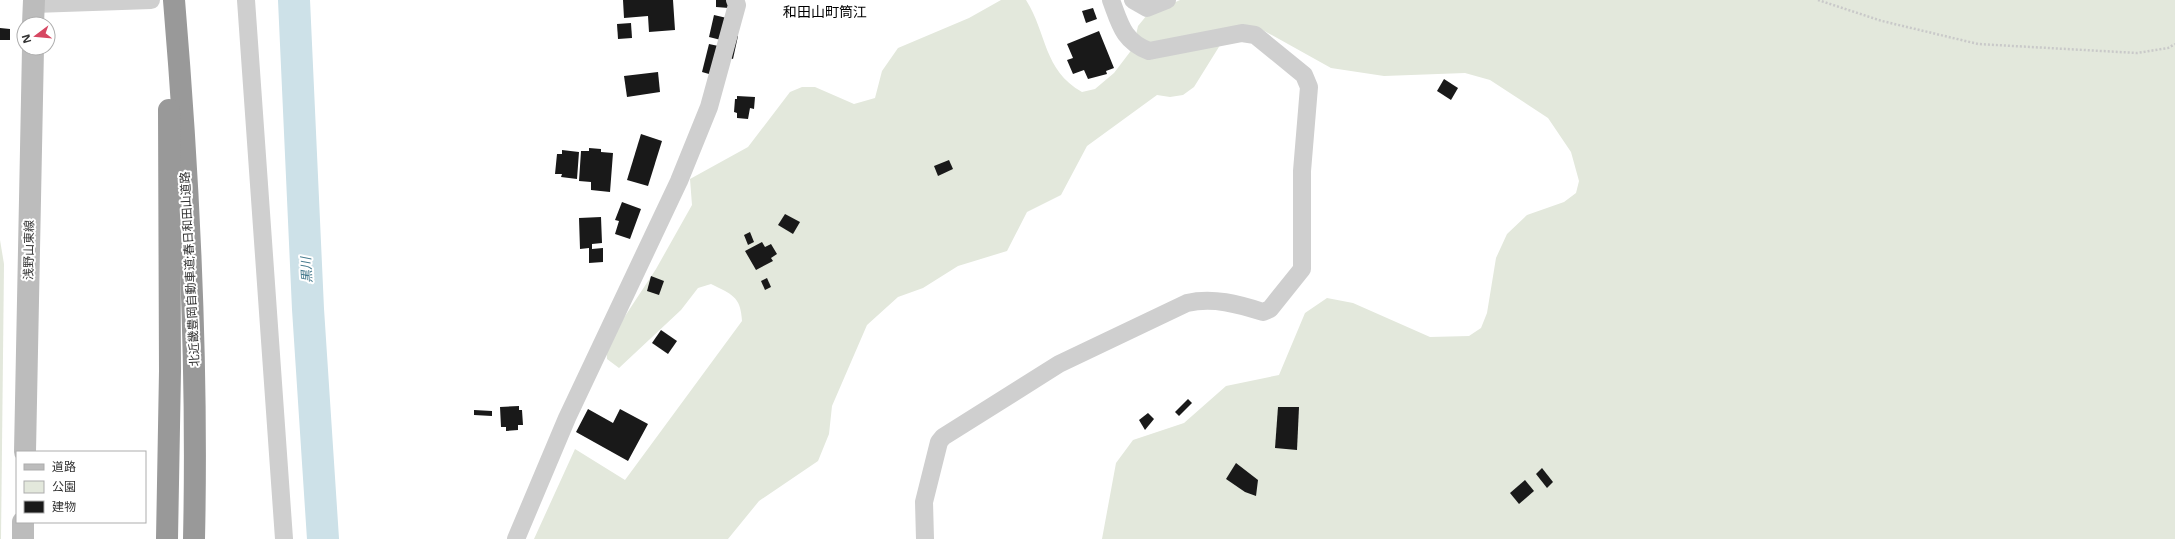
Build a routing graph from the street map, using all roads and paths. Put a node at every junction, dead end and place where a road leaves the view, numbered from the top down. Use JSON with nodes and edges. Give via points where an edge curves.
{"nodes":[{"id":1,"x":150,"y":0,"type":"edge"},
{"id":2,"x":168,"y":0,"type":"edge"},
{"id":3,"x":174,"y":0,"type":"edge"},
{"id":4,"x":246,"y":0,"type":"edge"},
{"id":5,"x":735,"y":0,"type":"edge"},
{"id":6,"x":1111,"y":0,"type":"edge"},
{"id":7,"x":1133,"y":0,"type":"edge"},
{"id":8,"x":1167,"y":0,"type":"edge"},
{"id":9,"x":1818,"y":0,"type":"edge"},
{"id":10,"x":33,"y":9,"type":"edge"},
{"id":11,"x":2175,"y":44,"type":"edge"},
{"id":12,"x":33,"y":56,"type":"edge"},
{"id":13,"x":25,"y":451,"type":"edge"},
{"id":14,"x":23,"y":523,"type":"edge"},
{"id":15,"x":23,"y":539,"type":"edge"},
{"id":16,"x":167,"y":539,"type":"edge"},
{"id":17,"x":194,"y":539,"type":"edge"},
{"id":18,"x":284,"y":539,"type":"edge"},
{"id":19,"x":516,"y":539,"type":"edge"},
{"id":20,"x":925,"y":539,"type":"edge"}],
"edges":[{"from":1,"to":10,"type":"street"},
{"from":2,"to":16,"type":"highway","name":"北近畿豊岡自動車道;春日和田山道路","via":[[170,372]]},
{"from":3,"to":17,"type":"highway","name":"北近畿豊岡自動車道;春日和田山道路","via":[[189,223],[195,366]]},
{"from":4,"to":18,"type":"street"},
{"from":5,"to":19,"type":"street","via":[[737,5],[710,107],[679,181],[567,418]]},
{"from":6,"to":20,"type":"street","via":[[1124,33],[1136,46],[1149,51],[1242,33],[1255,35],[1304,75],[1309,87],[1302,171],[1302,269],[1270,309],[1263,312],[1237,304],[1203,300],[1187,303],[1059,364],[943,437],[939,442],[924,502]]},
{"from":7,"to":8,"type":"street","via":[[1147,8]]},
{"from":9,"to":11,"type":"path","via":[[1882,22],[1978,44],[2137,53],[2168,48]]},
{"from":12,"to":13,"type":"main road","name":"浅野山東線"},
{"from":14,"to":15,"type":"main road"}]}
